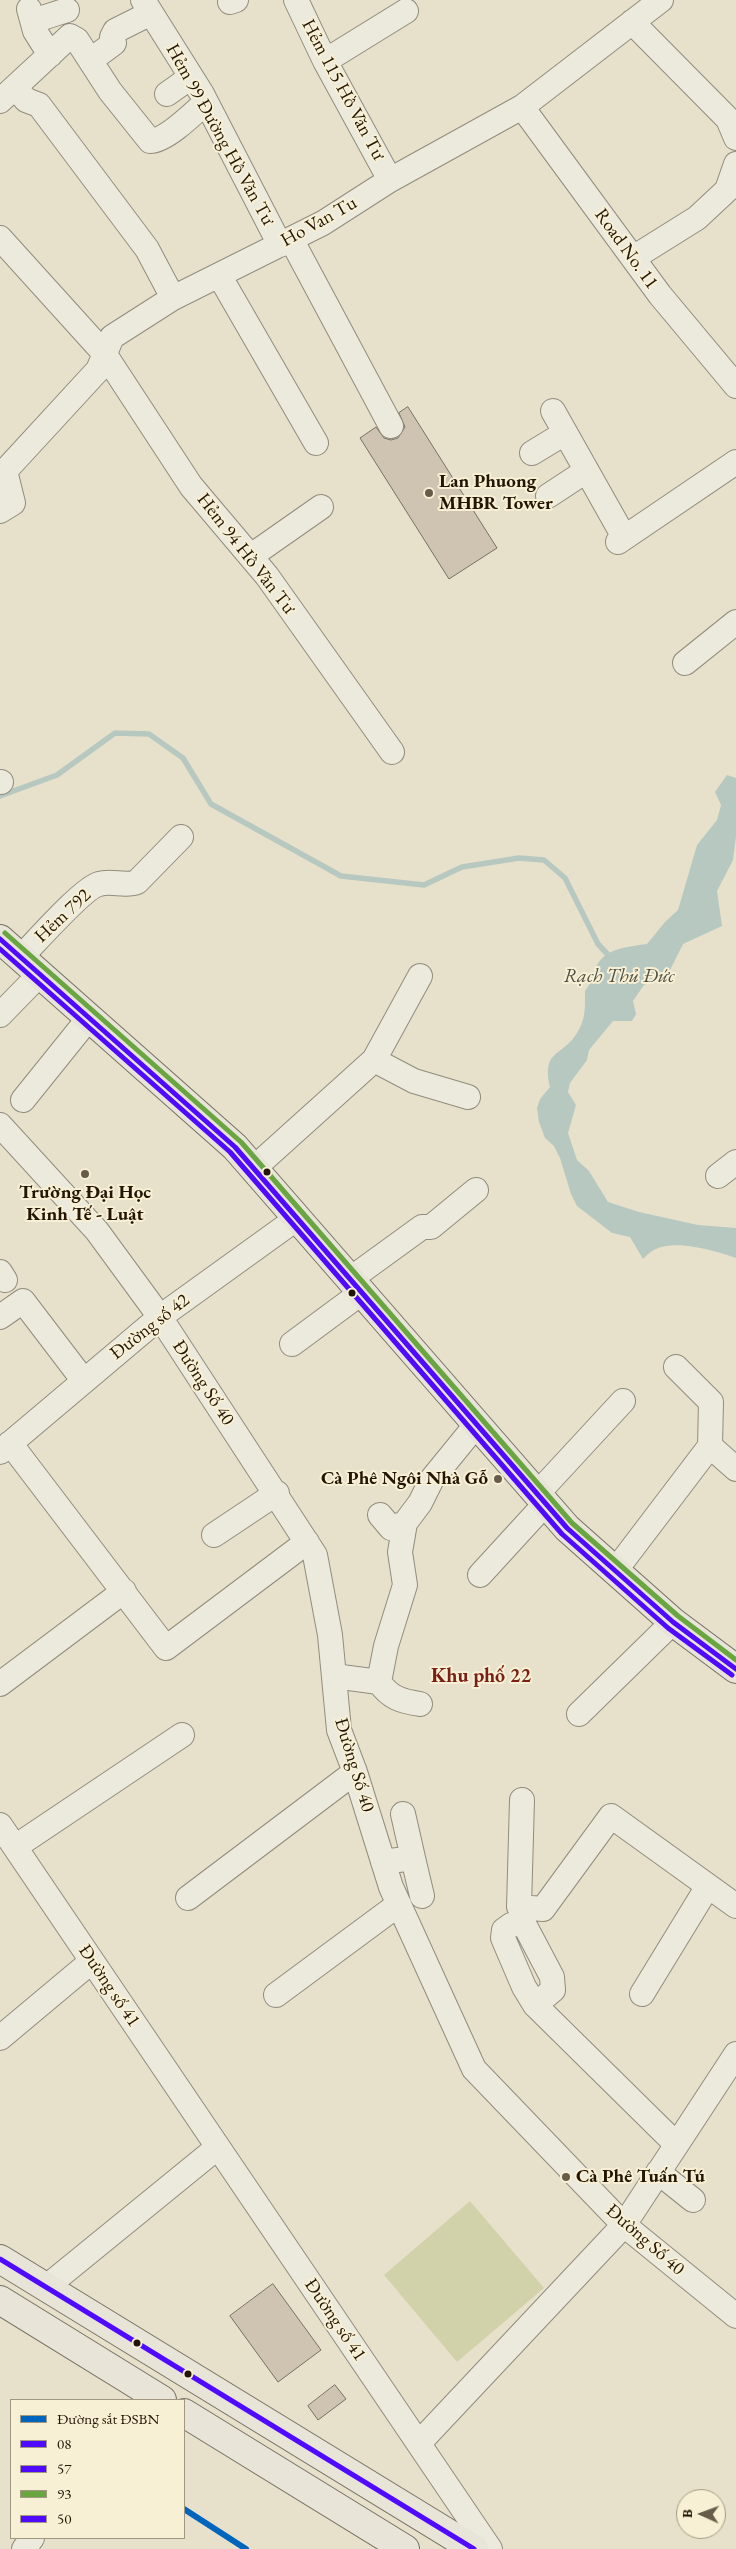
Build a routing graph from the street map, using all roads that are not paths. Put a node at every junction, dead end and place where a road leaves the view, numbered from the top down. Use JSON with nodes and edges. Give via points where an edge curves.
{"nodes":[{"id":1,"x":296,"y":0,"type":"edge"},
{"id":2,"x":661,"y":0,"type":"edge"},
{"id":3,"x":147,"y":6,"type":"edge"},
{"id":4,"x":67,"y":10,"type":"dead end"},
{"id":5,"x":406,"y":11,"type":"dead end"},
{"id":6,"x":632,"y":22,"type":"junction"},
{"id":7,"x":50,"y":55,"type":"junction"},
{"id":8,"x":91,"y":60,"type":"junction"},
{"id":9,"x":324,"y":61,"type":"junction"},
{"id":10,"x":191,"y":77,"type":"junction"},
{"id":11,"x":7,"y":94,"type":"edge"},
{"id":12,"x":167,"y":94,"type":"dead end"},
{"id":13,"x":206,"y":102,"type":"junction"},
{"id":14,"x":522,"y":107,"type":"junction"},
{"id":15,"x":736,"y":138,"type":"edge"},
{"id":16,"x":736,"y":164,"type":"edge"},
{"id":17,"x":390,"y":180,"type":"junction"},
{"id":18,"x":0,"y":238,"type":"edge"},
{"id":19,"x":285,"y":242,"type":"junction"},
{"id":20,"x":633,"y":258,"type":"junction"},
{"id":21,"x":219,"y":275,"type":"junction"},
{"id":22,"x":173,"y":298,"type":"junction"},
{"id":23,"x":104,"y":353,"type":"junction"},
{"id":24,"x":736,"y":386,"type":"edge"},
{"id":25,"x":554,"y":411,"type":"dead end"},
{"id":26,"x":392,"y":426,"type":"dead end"},
{"id":27,"x":565,"y":433,"type":"junction"},
{"id":28,"x":316,"y":443,"type":"dead end"},
{"id":29,"x":532,"y":453,"type":"dead end"},
{"id":30,"x":736,"y":462,"type":"edge"},
{"id":31,"x":586,"y":471,"type":"junction"},
{"id":32,"x":548,"y":496,"type":"dead end"},
{"id":33,"x":321,"y":507,"type":"dead end"},
{"id":34,"x":0,"y":511,"type":"edge"},
{"id":35,"x":251,"y":556,"type":"junction"},
{"id":36,"x":736,"y":622,"type":"edge"},
{"id":37,"x":685,"y":663,"type":"dead end"},
{"id":38,"x":392,"y":752,"type":"dead end"},
{"id":39,"x":181,"y":838,"type":"dead end"},
{"id":40,"x":0,"y":939,"type":"edge"},
{"id":41,"x":30,"y":966,"type":"junction"},
{"id":42,"x":420,"y":976,"type":"dead end"},
{"id":43,"x":0,"y":1016,"type":"edge"},
{"id":44,"x":89,"y":1018,"type":"junction"},
{"id":45,"x":374,"y":1060,"type":"junction"},
{"id":46,"x":468,"y":1097,"type":"dead end"},
{"id":47,"x":23,"y":1100,"type":"dead end"},
{"id":48,"x":0,"y":1125,"type":"edge"},
{"id":49,"x":253,"y":1169,"type":"junction"},
{"id":50,"x":476,"y":1190,"type":"dead end"},
{"id":51,"x":296,"y":1220,"type":"junction"},
{"id":52,"x":355,"y":1287,"type":"junction"},
{"id":53,"x":0,"y":1317,"type":"edge"},
{"id":54,"x":160,"y":1317,"type":"junction"},
{"id":55,"x":292,"y":1344,"type":"dead end"},
{"id":56,"x":676,"y":1367,"type":"dead end"},
{"id":57,"x":84,"y":1381,"type":"junction"},
{"id":58,"x":623,"y":1401,"type":"dead end"},
{"id":59,"x":476,"y":1425,"type":"junction"},
{"id":60,"x":710,"y":1446,"type":"junction"},
{"id":61,"x":5,"y":1447,"type":"edge"},
{"id":62,"x":736,"y":1469,"type":"edge"},
{"id":63,"x":277,"y":1493,"type":"junction"},
{"id":64,"x":541,"y":1499,"type":"junction"},
{"id":65,"x":380,"y":1515,"type":"dead end"},
{"id":66,"x":405,"y":1523,"type":"junction"},
{"id":67,"x":214,"y":1535,"type":"dead end"},
{"id":68,"x":307,"y":1542,"type":"junction"},
{"id":69,"x":615,"y":1571,"type":"junction"},
{"id":70,"x":480,"y":1575,"type":"dead end"},
{"id":71,"x":124,"y":1590,"type":"junction"},
{"id":72,"x":673,"y":1622,"type":"junction"},
{"id":73,"x":736,"y":1669,"type":"edge"},
{"id":74,"x":334,"y":1676,"type":"junction"},
{"id":75,"x":379,"y":1682,"type":"junction"},
{"id":76,"x":0,"y":1684,"type":"edge"},
{"id":77,"x":420,"y":1704,"type":"dead end"},
{"id":78,"x":579,"y":1714,"type":"dead end"},
{"id":79,"x":182,"y":1735,"type":"dead end"},
{"id":80,"x":355,"y":1772,"type":"junction"},
{"id":81,"x":522,"y":1800,"type":"dead end"},
{"id":82,"x":403,"y":1814,"type":"dead end"},
{"id":83,"x":0,"y":1825,"type":"edge"},
{"id":84,"x":15,"y":1847,"type":"junction"},
{"id":85,"x":413,"y":1858,"type":"junction"},
{"id":86,"x":383,"y":1862,"type":"junction"},
{"id":87,"x":708,"y":1886,"type":"junction"},
{"id":88,"x":422,"y":1896,"type":"dead end"},
{"id":89,"x":188,"y":1898,"type":"dead end"},
{"id":90,"x":399,"y":1904,"type":"junction"},
{"id":91,"x":736,"y":1906,"type":"edge"},
{"id":92,"x":92,"y":1961,"type":"junction"},
{"id":93,"x":642,"y":1994,"type":"dead end"},
{"id":94,"x":276,"y":1995,"type":"dead end"},
{"id":95,"x":535,"y":2005,"type":"dead end"},
{"id":96,"x":0,"y":2038,"type":"edge"},
{"id":97,"x":736,"y":2054,"type":"edge"},
{"id":98,"x":676,"y":2144,"type":"junction"},
{"id":99,"x":218,"y":2147,"type":"junction"},
{"id":100,"x":658,"y":2172,"type":"junction"},
{"id":101,"x":693,"y":2200,"type":"dead end"},
{"id":102,"x":624,"y":2225,"type":"junction"},
{"id":103,"x":0,"y":2259,"type":"edge"},
{"id":104,"x":45,"y":2288,"type":"junction"},
{"id":105,"x":0,"y":2300,"type":"edge"},
{"id":106,"x":736,"y":2316,"type":"edge"},
{"id":107,"x":160,"y":2399,"type":"edge"},
{"id":108,"x":185,"y":2415,"type":"edge"},
{"id":109,"x":419,"y":2443,"type":"junction"},
{"id":110,"x":405,"y":2549,"type":"edge"},
{"id":111,"x":474,"y":2549,"type":"edge"},
{"id":112,"x":490,"y":2549,"type":"edge"}],
"edges":[{"from":1,"to":9,"type":"street","name":"Hẻm 115 Hồ Văn Tư"},
{"from":2,"to":6,"type":"street","name":"Ho Van Tu"},
{"from":3,"to":8,"type":"street","via":[[115,31],[111,48]]},
{"from":3,"to":10,"type":"street","name":"Hẻm 99 Đường Hồ Văn Tư"},
{"from":4,"to":7,"type":"street","via":[[31,15],[35,31]]},
{"from":5,"to":9,"type":"street"},
{"from":6,"to":14,"type":"street","name":"Ho Van Tu"},
{"from":6,"to":15,"type":"street","via":[[728,119]]},
{"from":7,"to":8,"type":"street","via":[[70,36],[77,40]]},
{"from":7,"to":11,"type":"street"},
{"from":8,"to":13,"type":"street","via":[[110,91],[150,141],[156,141],[171,131]]},
{"from":9,"to":17,"type":"street","name":"Hẻm 115 Hồ Văn Tư"},
{"from":10,"to":12,"type":"street"},
{"from":10,"to":13,"type":"street","name":"Hẻm 99 Đường Hồ Văn Tư"},
{"from":11,"to":22,"type":"street","via":[[39,105],[146,249]]},
{"from":13,"to":19,"type":"street","name":"Hẻm 99 Đường Hồ Văn Tư"},
{"from":14,"to":17,"type":"street","name":"Ho Van Tu"},
{"from":14,"to":20,"type":"street","name":"Road No. 11"},
{"from":16,"to":20,"type":"street","via":[[727,190],[697,218]]},
{"from":17,"to":19,"type":"street","name":"Ho Van Tu","via":[[323,223]]},
{"from":18,"to":23,"type":"street"},
{"from":19,"to":21,"type":"street","name":"Ho Van Tu"},
{"from":19,"to":26,"type":"street","name":"Hẻm 99 Đường Hồ Văn Tư"},
{"from":20,"to":24,"type":"street","name":"Road No. 11"},
{"from":21,"to":22,"type":"street","name":"Ho Van Tu"},
{"from":21,"to":28,"type":"street"},
{"from":22,"to":23,"type":"street","name":"Ho Van Tu","via":[[112,337]]},
{"from":23,"to":34,"type":"street","name":"Ho Van Tu","via":[[98,370],[4,471],[13,502]]},
{"from":23,"to":35,"type":"street","name":"Hẻm 94 Hồ Văn Tư","via":[[191,486]]},
{"from":25,"to":27,"type":"street"},
{"from":27,"to":29,"type":"street"},
{"from":27,"to":31,"type":"street"},
{"from":30,"to":31,"type":"street","via":[[621,539]]},
{"from":31,"to":32,"type":"street"},
{"from":33,"to":35,"type":"street"},
{"from":35,"to":38,"type":"street","name":"Hẻm 94 Hồ Văn Tư"},
{"from":36,"to":37,"type":"street"},
{"from":39,"to":41,"type":"street","name":"Hẻm 792","via":[[137,882],[130,885],[97,884],[67,909]]},
{"from":40,"to":41,"type":"main road"},
{"from":41,"to":43,"type":"street","name":"Hẻm 792"},
{"from":41,"to":44,"type":"main road"},
{"from":42,"to":45,"type":"street"},
{"from":44,"to":47,"type":"street"},
{"from":44,"to":49,"type":"main road","via":[[235,1147]]},
{"from":45,"to":46,"type":"street","via":[[414,1080]]},
{"from":45,"to":49,"type":"street"},
{"from":48,"to":54,"type":"street","name":"Đường Số 40","via":[[97,1231]]},
{"from":49,"to":51,"type":"main road"},
{"from":50,"to":52,"type":"street","via":[[431,1228],[422,1226]]},
{"from":51,"to":52,"type":"main road"},
{"from":51,"to":54,"type":"street","name":"Đường số 42"},
{"from":52,"to":55,"type":"street"},
{"from":52,"to":59,"type":"main road"},
{"from":53,"to":57,"type":"street","via":[[23,1301]]},
{"from":54,"to":57,"type":"street","name":"Đường số 42"},
{"from":54,"to":63,"type":"street","name":"Đường Số 40"},
{"from":56,"to":60,"type":"street","via":[[711,1402]]},
{"from":57,"to":61,"type":"street","name":"Đường số 42"},
{"from":58,"to":64,"type":"street"},
{"from":59,"to":64,"type":"main road"},
{"from":59,"to":66,"type":"street","via":[[432,1479]]},
{"from":60,"to":62,"type":"street"},
{"from":60,"to":69,"type":"street"},
{"from":61,"to":71,"type":"street","name":"Đường số 42"},
{"from":63,"to":67,"type":"street"},
{"from":63,"to":68,"type":"street","name":"Đường Số 40"},
{"from":64,"to":69,"type":"main road","via":[[567,1528]]},
{"from":64,"to":70,"type":"street"},
{"from":65,"to":66,"type":"street","via":[[391,1528]]},
{"from":66,"to":75,"type":"street","via":[[400,1552],[405,1585],[386,1646]]},
{"from":68,"to":71,"type":"street","name":"Đường số 42","via":[[166,1648]]},
{"from":68,"to":74,"type":"street","name":"Đường Số 40","via":[[315,1555]]},
{"from":69,"to":72,"type":"main road"},
{"from":71,"to":76,"type":"street"},
{"from":72,"to":73,"type":"main road"},
{"from":72,"to":78,"type":"street"},
{"from":74,"to":75,"type":"street"},
{"from":74,"to":80,"type":"street","name":"Đường Số 40","via":[[339,1730]]},
{"from":75,"to":77,"type":"street","via":[[394,1698]]},
{"from":79,"to":84,"type":"street"},
{"from":80,"to":86,"type":"street","name":"Đường Số 40"},
{"from":80,"to":89,"type":"street"},
{"from":81,"to":87,"type":"street","via":[[519,1907],[543,1909],[611,1816]]},
{"from":82,"to":85,"type":"street"},
{"from":83,"to":84,"type":"street","name":"Đường số 41"},
{"from":84,"to":92,"type":"street","name":"Đường số 41"},
{"from":85,"to":86,"type":"street"},
{"from":85,"to":88,"type":"street"},
{"from":86,"to":90,"type":"street","name":"Đường Số 40"},
{"from":87,"to":91,"type":"street"},
{"from":87,"to":93,"type":"street"},
{"from":90,"to":94,"type":"street"},
{"from":90,"to":102,"type":"street","name":"Đường Số 40","via":[[474,2069]]},
{"from":92,"to":96,"type":"street"},
{"from":92,"to":99,"type":"street","name":"Đường số 41"},
{"from":95,"to":98,"type":"street"},
{"from":97,"to":98,"type":"street"},
{"from":98,"to":100,"type":"street"},
{"from":99,"to":104,"type":"street"},
{"from":99,"to":109,"type":"street","name":"Đường số 41"},
{"from":100,"to":101,"type":"street"},
{"from":100,"to":102,"type":"street"},
{"from":102,"to":106,"type":"street","name":"Đường Số 40"},
{"from":102,"to":109,"type":"street"},
{"from":103,"to":104,"type":"main road"},
{"from":104,"to":111,"type":"main road"},
{"from":105,"to":107,"type":"main road"},
{"from":108,"to":110,"type":"main road"},
{"from":109,"to":112,"type":"street","name":"Đường số 41"}]}
